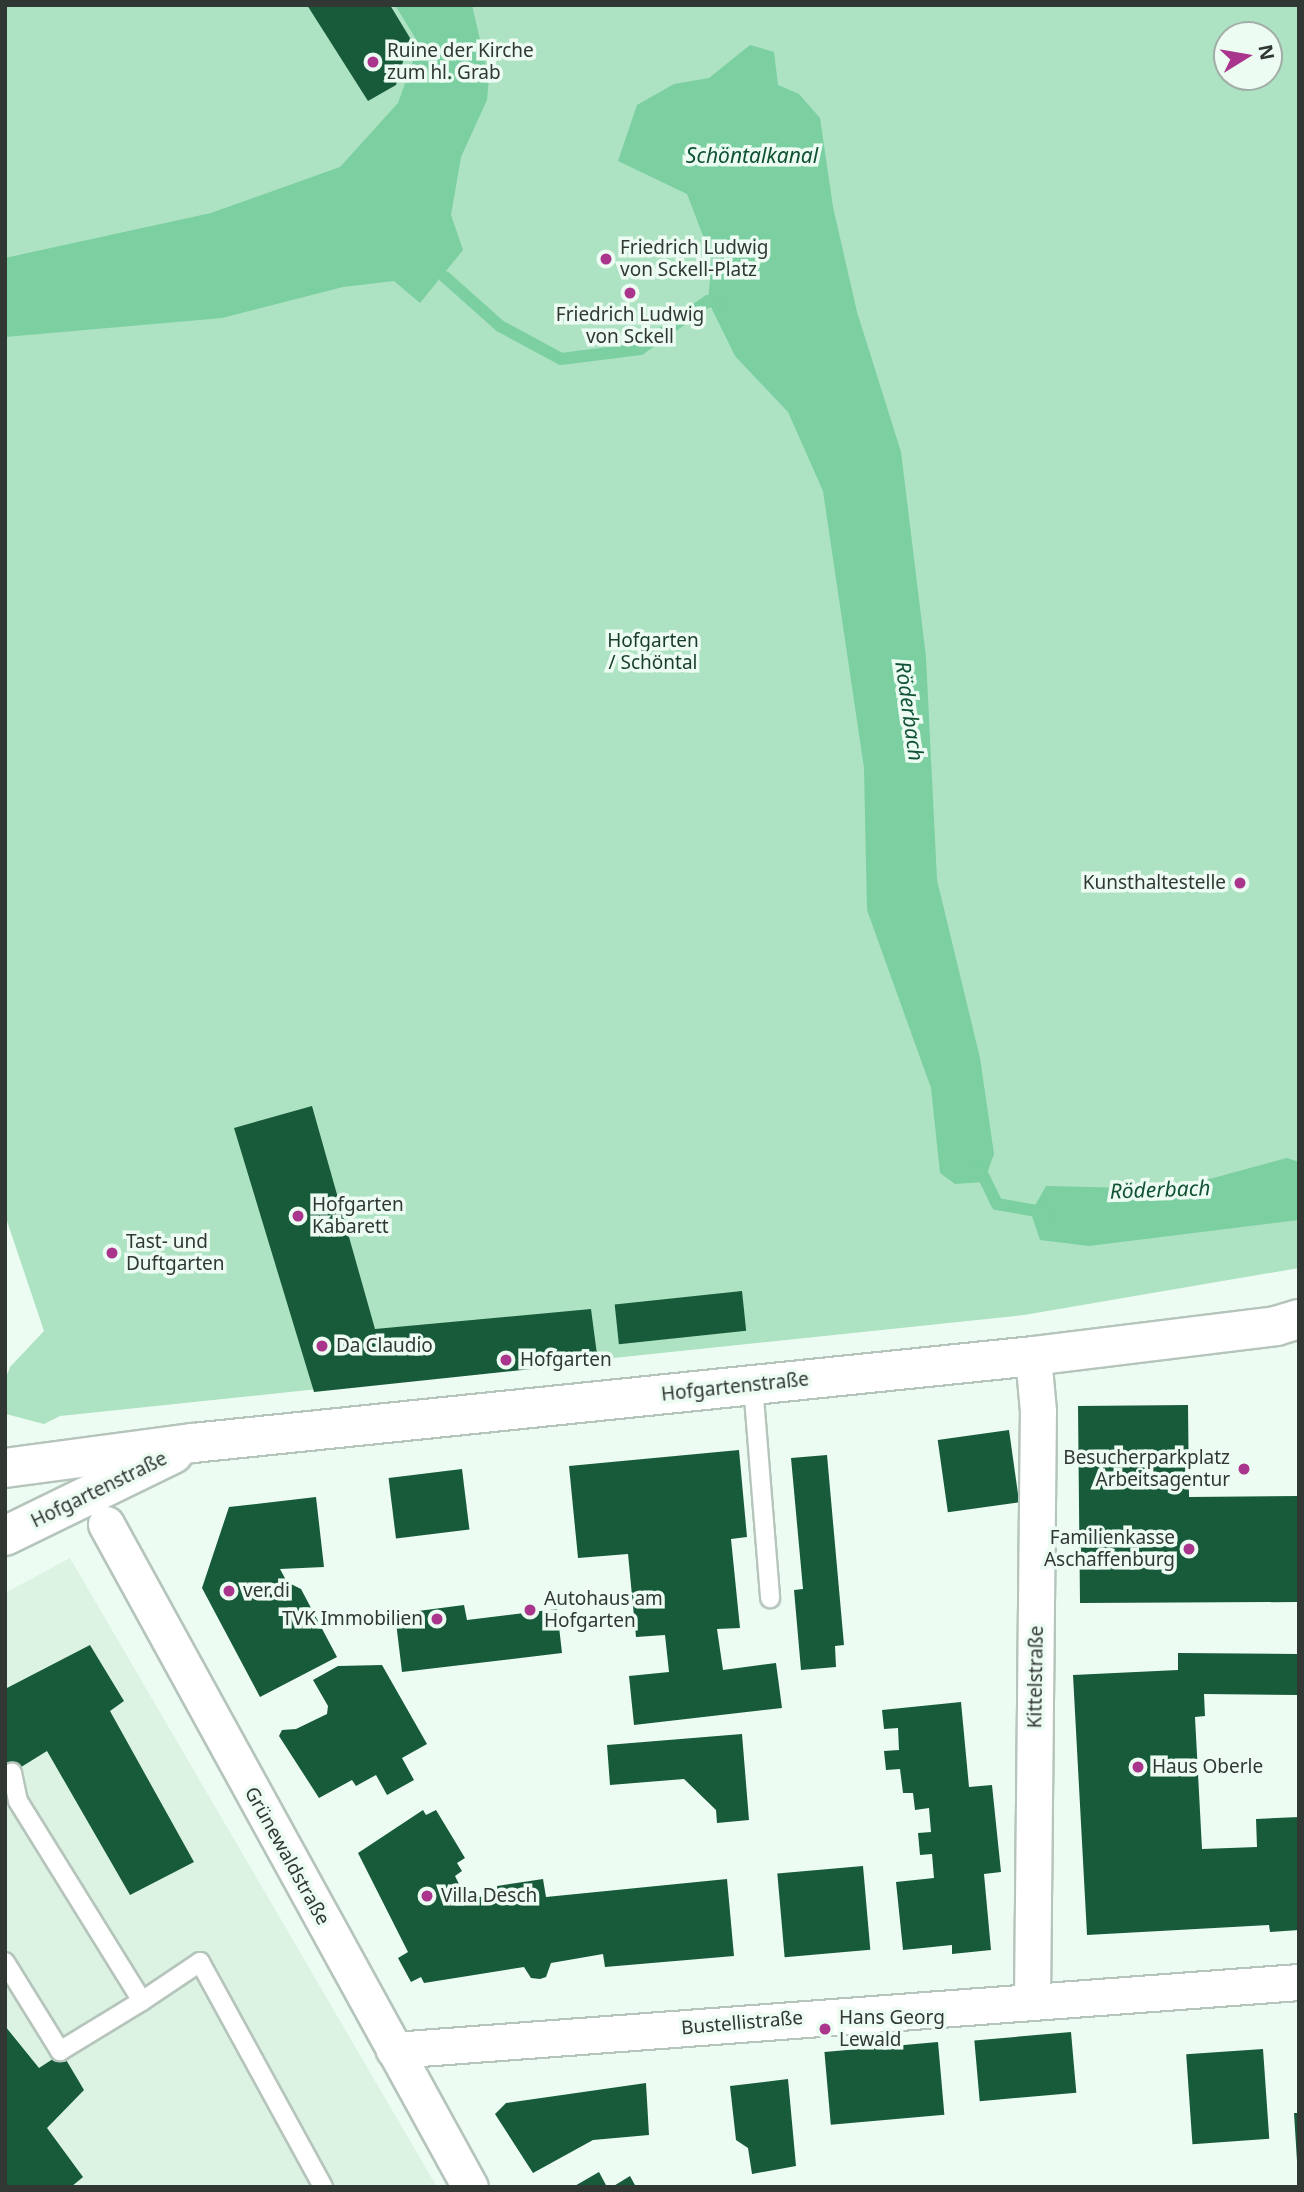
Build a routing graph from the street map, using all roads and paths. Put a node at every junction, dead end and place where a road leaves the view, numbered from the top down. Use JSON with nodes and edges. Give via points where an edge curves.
{"nodes":[{"id":1,"x":1291,"y":1325,"type":"edge"},
{"id":2,"x":1033,"y":1356,"type":"junction"},
{"id":3,"x":753,"y":1385,"type":"junction"},
{"id":4,"x":193,"y":1443,"type":"junction"},
{"id":5,"x":5,"y":1468,"type":"edge"},
{"id":6,"x":106,"y":1524,"type":"dead end"},
{"id":7,"x":5,"y":1536,"type":"edge"},
{"id":8,"x":770,"y":1598,"type":"dead end"},
{"id":9,"x":12,"y":1773,"type":"dead end"},
{"id":10,"x":12,"y":1805,"type":"edge"},
{"id":11,"x":5,"y":1962,"type":"edge"},
{"id":12,"x":1299,"y":1982,"type":"edge"},
{"id":13,"x":1032,"y":1999,"type":"junction"},
{"id":14,"x":142,"y":2001,"type":"junction"},
{"id":15,"x":394,"y":2050,"type":"junction"},
{"id":16,"x":323,"y":2187,"type":"edge"},
{"id":17,"x":470,"y":2187,"type":"edge"}],
"edges":[{"from":1,"to":2,"type":"main road","name":"Hofgartenstraße"},
{"from":2,"to":3,"type":"main road","name":"Hofgartenstraße"},
{"from":2,"to":13,"type":"street","name":"Kittelstraße","via":[[1038,1411]]},
{"from":3,"to":4,"type":"main road","name":"Hofgartenstraße"},
{"from":3,"to":8,"type":"lane"},
{"from":4,"to":5,"type":"main road","name":"Hofgartenstraße"},
{"from":4,"to":7,"type":"main road","name":"Hofgartenstraße","via":[[59,1514]]},
{"from":6,"to":15,"type":"street","name":"Grünewaldstraße"},
{"from":9,"to":10,"type":"lane"},
{"from":10,"to":14,"type":"lane"},
{"from":11,"to":14,"type":"lane","via":[[60,2051]]},
{"from":12,"to":13,"type":"street","name":"Bustellistraße"},
{"from":13,"to":15,"type":"street","name":"Bustellistraße"},
{"from":14,"to":16,"type":"lane","via":[[200,1962]]},
{"from":15,"to":17,"type":"street","name":"Grünewaldstraße"}]}
